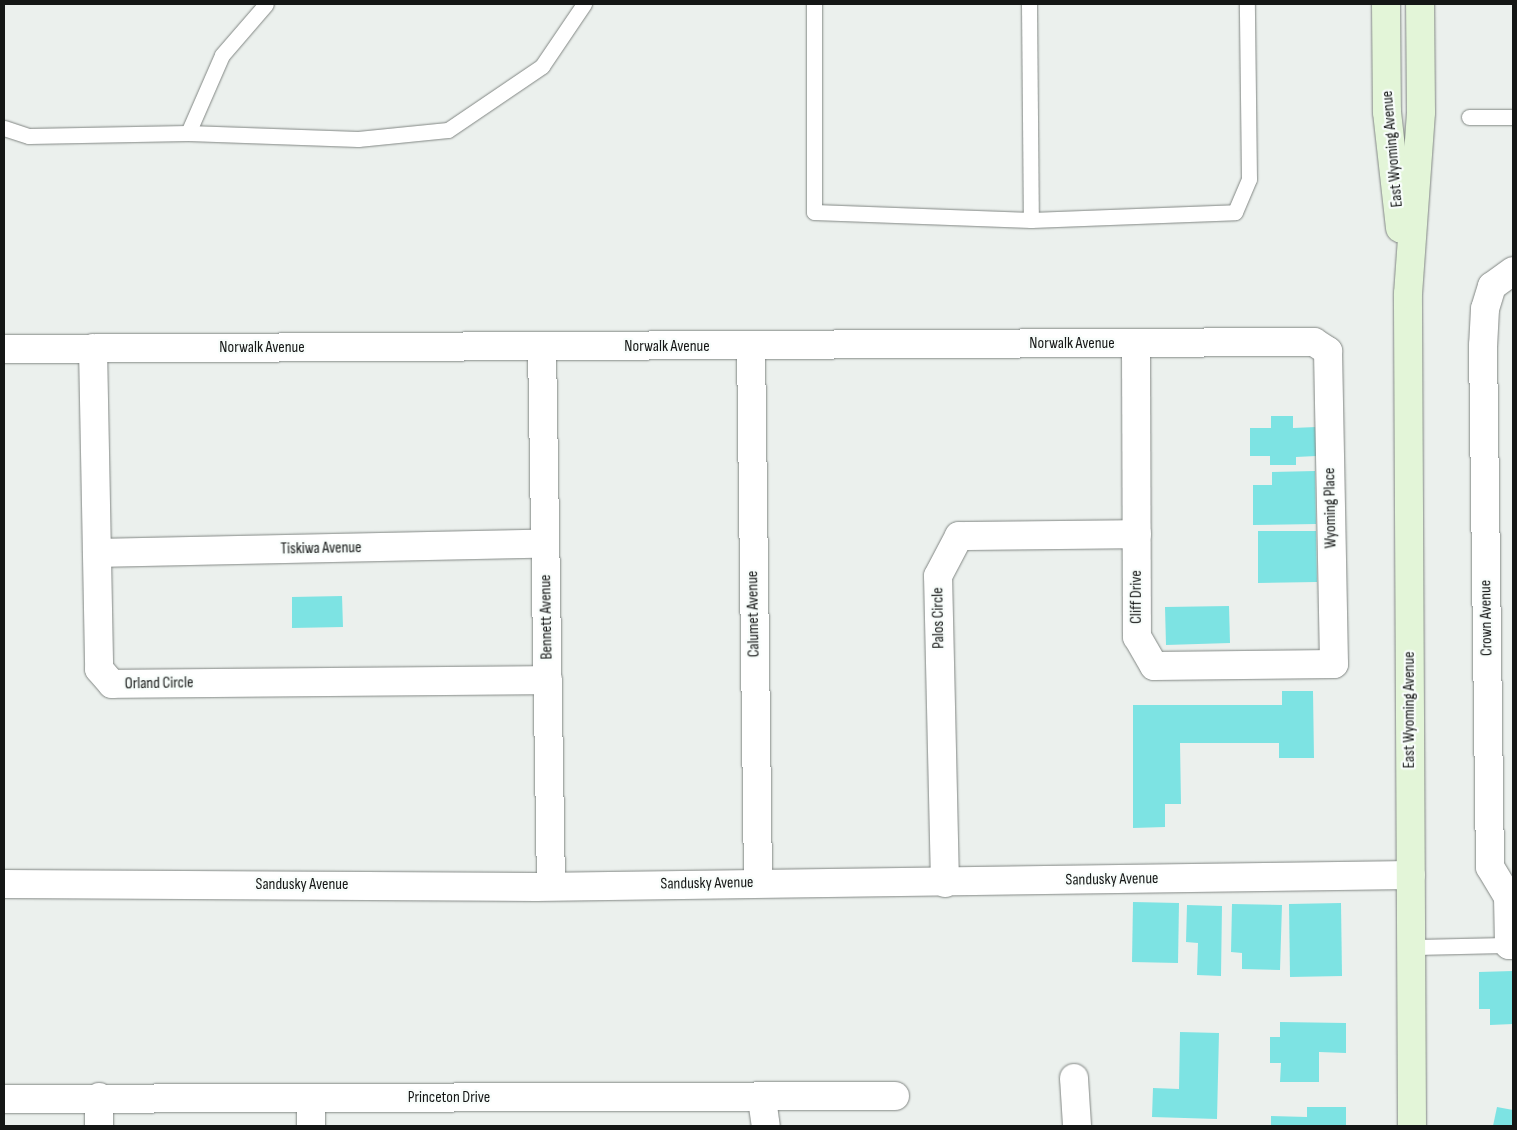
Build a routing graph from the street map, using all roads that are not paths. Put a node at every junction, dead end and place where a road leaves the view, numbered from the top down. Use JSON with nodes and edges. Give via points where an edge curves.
{"nodes":[{"id":1,"x":266,"y":4,"type":"edge"},
{"id":2,"x":584,"y":4,"type":"edge"},
{"id":3,"x":814,"y":4,"type":"edge"},
{"id":4,"x":1029,"y":4,"type":"edge"},
{"id":5,"x":1247,"y":4,"type":"edge"},
{"id":6,"x":1386,"y":4,"type":"edge"},
{"id":7,"x":1420,"y":4,"type":"edge"},
{"id":8,"x":1469,"y":117,"type":"dead end"},
{"id":9,"x":1513,"y":117,"type":"edge"},
{"id":10,"x":4,"y":128,"type":"edge"},
{"id":11,"x":188,"y":133,"type":"junction"},
{"id":12,"x":1031,"y":220,"type":"junction"},
{"id":13,"x":1502,"y":279,"type":"edge"},
{"id":14,"x":1408,"y":294,"type":"junction"},
{"id":15,"x":1136,"y":344,"type":"junction"},
{"id":16,"x":751,"y":346,"type":"junction"},
{"id":17,"x":93,"y":348,"type":"junction"},
{"id":18,"x":542,"y":348,"type":"junction"},
{"id":19,"x":4,"y":349,"type":"edge"},
{"id":20,"x":1328,"y":351,"type":"joint"},
{"id":21,"x":1136,"y":534,"type":"junction"},
{"id":22,"x":545,"y":544,"type":"junction"},
{"id":23,"x":97,"y":554,"type":"junction"},
{"id":24,"x":1334,"y":664,"type":"joint"},
{"id":25,"x":548,"y":680,"type":"junction"},
{"id":26,"x":1411,"y":875,"type":"junction"},
{"id":27,"x":758,"y":883,"type":"junction"},
{"id":28,"x":946,"y":883,"type":"junction"},
{"id":29,"x":4,"y":884,"type":"edge"},
{"id":30,"x":550,"y":886,"type":"junction"},
{"id":31,"x":1511,"y":945,"type":"edge"},
{"id":32,"x":1412,"y":947,"type":"junction"},
{"id":33,"x":1074,"y":1078,"type":"dead end"},
{"id":34,"x":895,"y":1096,"type":"dead end"},
{"id":35,"x":99,"y":1097,"type":"junction"},
{"id":36,"x":311,"y":1098,"type":"junction"},
{"id":37,"x":762,"y":1098,"type":"junction"},
{"id":38,"x":4,"y":1099,"type":"edge"},
{"id":39,"x":99,"y":1126,"type":"edge"},
{"id":40,"x":311,"y":1126,"type":"edge"},
{"id":41,"x":766,"y":1126,"type":"edge"},
{"id":42,"x":1077,"y":1126,"type":"edge"},
{"id":43,"x":1412,"y":1126,"type":"edge"}],
"edges":[{"from":1,"to":11,"type":"lane","via":[[222,55]]},
{"from":2,"to":11,"type":"lane","via":[[542,66],[448,130],[358,139]]},
{"from":3,"to":12,"type":"lane","via":[[814,212]]},
{"from":4,"to":12,"type":"lane"},
{"from":5,"to":12,"type":"lane","via":[[1249,179],[1236,212]]},
{"from":6,"to":14,"type":"street","name":"East Wyoming Avenue","via":[[1387,112]]},
{"from":7,"to":14,"type":"street","name":"East Wyoming Avenue","via":[[1421,112]]},
{"from":8,"to":9,"type":"lane"},
{"from":10,"to":11,"type":"lane","via":[[29,136]]},
{"from":13,"to":31,"type":"street","name":"Crown Avenue","via":[[1485,309],[1483,345],[1490,867],[1508,897]]},
{"from":14,"to":26,"type":"street","name":"East Wyoming Avenue"},
{"from":15,"to":16,"type":"street","name":"Norwalk Avenue"},
{"from":15,"to":20,"type":"street","name":"Norwalk Avenue","via":[[1314,342]]},
{"from":15,"to":21,"type":"street","name":"Cliff Drive"},
{"from":16,"to":18,"type":"street","name":"Norwalk Avenue"},
{"from":16,"to":27,"type":"street","name":"Calumet Avenue"},
{"from":17,"to":18,"type":"street","name":"Norwalk Avenue"},
{"from":17,"to":19,"type":"street","name":"Norwalk Avenue"},
{"from":17,"to":23,"type":"street","name":"Orland Circle"},
{"from":18,"to":22,"type":"street","name":"Bennett Avenue"},
{"from":20,"to":24,"type":"street","name":"Wyoming Place"},
{"from":21,"to":24,"type":"street","name":"Cliff Drive","via":[[1137,637],[1154,666]]},
{"from":21,"to":28,"type":"street","name":"Palos Circle","via":[[959,536],[938,576]]},
{"from":22,"to":23,"type":"street","name":"Tiskiwa Avenue"},
{"from":22,"to":25,"type":"street","name":"Bennett Avenue"},
{"from":23,"to":25,"type":"street","name":"Orland Circle","via":[[99,669],[112,684]]},
{"from":25,"to":30,"type":"street","name":"Bennett Avenue"},
{"from":26,"to":28,"type":"street","name":"Sandusky Avenue"},
{"from":26,"to":32,"type":"street","name":"East Wyoming Avenue"},
{"from":27,"to":28,"type":"street","name":"Sandusky Avenue"},
{"from":27,"to":30,"type":"street","name":"Sandusky Avenue"},
{"from":29,"to":30,"type":"street","name":"Sandusky Avenue"},
{"from":31,"to":32,"type":"lane"},
{"from":32,"to":43,"type":"street","name":"East Wyoming Avenue"},
{"from":33,"to":42,"type":"street"},
{"from":34,"to":37,"type":"street","name":"Princeton Drive"},
{"from":35,"to":36,"type":"street","name":"Princeton Drive"},
{"from":35,"to":38,"type":"street","name":"Princeton Drive"},
{"from":35,"to":39,"type":"street"},
{"from":36,"to":37,"type":"street","name":"Princeton Drive"},
{"from":36,"to":40,"type":"street"},
{"from":37,"to":41,"type":"street"}]}
